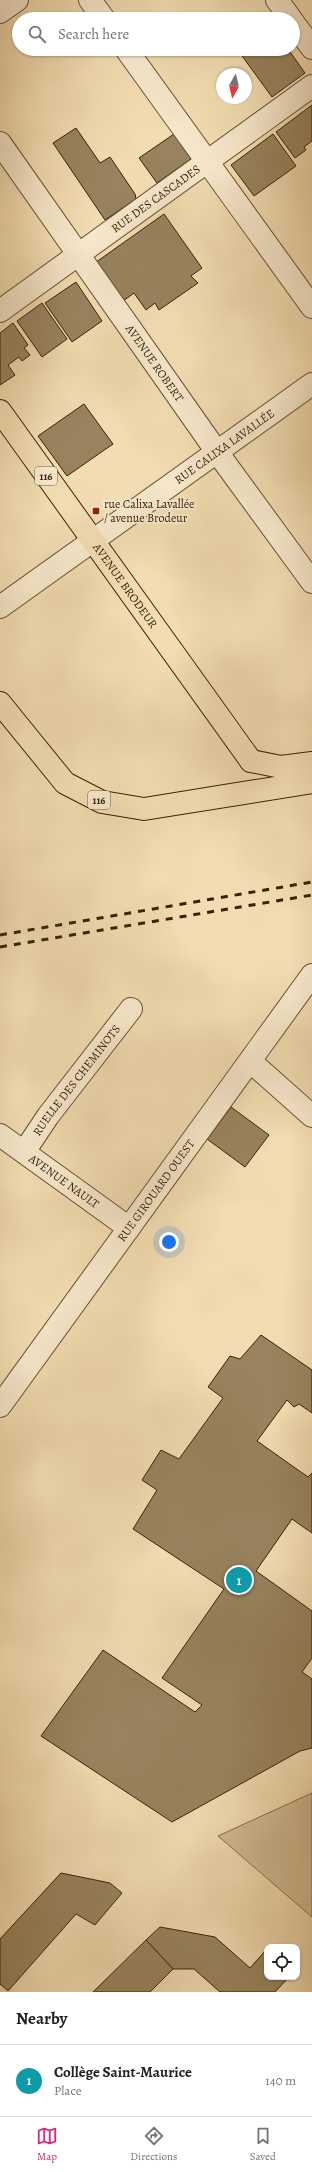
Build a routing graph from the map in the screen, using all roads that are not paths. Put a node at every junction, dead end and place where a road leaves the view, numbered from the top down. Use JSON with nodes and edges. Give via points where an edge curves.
{"nodes":[{"id":1,"x":17,"y":0,"type":"edge"},
{"id":2,"x":90,"y":0,"type":"edge"},
{"id":3,"x":277,"y":0,"type":"edge"},
{"id":4,"x":0,"y":12,"type":"edge"},
{"id":5,"x":99,"y":12,"type":"edge"},
{"id":6,"x":286,"y":12,"type":"edge"},
{"id":7,"x":300,"y":32,"type":"edge"},
{"id":8,"x":312,"y":48,"type":"edge"},
{"id":9,"x":131,"y":56,"type":"edge"},
{"id":10,"x":312,"y":86,"type":"edge"},
{"id":11,"x":0,"y":143,"type":"edge"},
{"id":12,"x":207,"y":162,"type":"junction"},
{"id":13,"x":78,"y":255,"type":"junction"},
{"id":14,"x":312,"y":308,"type":"edge"},
{"id":15,"x":0,"y":311,"type":"edge"},
{"id":16,"x":312,"y":384,"type":"edge"},
{"id":17,"x":0,"y":411,"type":"edge"},
{"id":18,"x":217,"y":452,"type":"junction"},
{"id":19,"x":93,"y":540,"type":"junction"},
{"id":20,"x":312,"y":582,"type":"edge"},
{"id":21,"x":0,"y":607,"type":"edge"},
{"id":22,"x":0,"y":703,"type":"edge"},
{"id":23,"x":251,"y":761,"type":"junction"},
{"id":24,"x":312,"y":763,"type":"edge"},
{"id":25,"x":312,"y":782,"type":"edge"},
{"id":26,"x":237,"y":794,"type":"junction"},
{"id":27,"x":312,"y":975,"type":"edge"},
{"id":28,"x":130,"y":1009,"type":"dead end"},
{"id":29,"x":250,"y":1061,"type":"junction"},
{"id":30,"x":312,"y":1116,"type":"edge"},
{"id":31,"x":0,"y":1135,"type":"edge"},
{"id":32,"x":24,"y":1152,"type":"junction"},
{"id":33,"x":128,"y":1228,"type":"junction"},
{"id":34,"x":0,"y":1406,"type":"edge"}],
"edges":[{"from":1,"to":4,"type":"street"},
{"from":2,"to":5,"type":"street"},
{"from":3,"to":6,"type":"street"},
{"from":7,"to":8,"type":"street"},
{"from":9,"to":12,"type":"street"},
{"from":10,"to":12,"type":"street","name":"RUE DES CASCADES"},
{"from":11,"to":13,"type":"street","name":"AVENUE ROBERT"},
{"from":12,"to":13,"type":"street","name":"RUE DES CASCADES"},
{"from":12,"to":14,"type":"street"},
{"from":13,"to":15,"type":"street","name":"RUE DES CASCADES"},
{"from":13,"to":18,"type":"street","name":"AVENUE ROBERT"},
{"from":16,"to":18,"type":"street","name":"RUE CALIXA LAVALLÉE"},
{"from":17,"to":19,"type":"main road","name":"AVENUE BRODEUR","number":"116"},
{"from":18,"to":19,"type":"street","name":"RUE CALIXA LAVALLÉE"},
{"from":18,"to":20,"type":"street","name":"AVENUE ROBERT"},
{"from":19,"to":21,"type":"street","name":"RUE CALIXA LAVALLÉE"},
{"from":19,"to":23,"type":"main road","name":"AVENUE BRODEUR","number":"116"},
{"from":22,"to":26,"type":"main road","number":"116","via":[[65,783],[102,802],[144,809]]},
{"from":23,"to":24,"type":"main road","via":[[281,767]]},
{"from":23,"to":26,"type":"main road","via":[[248,778]]},
{"from":25,"to":26,"type":"main road","number":"116"},
{"from":27,"to":29,"type":"street","name":"RUE GIROUARD OUEST"},
{"from":28,"to":32,"type":"street","name":"RUELLE DES CHEMINOTS","via":[[48,1116]]},
{"from":29,"to":30,"type":"street"},
{"from":29,"to":33,"type":"street","name":"RUE GIROUARD OUEST"},
{"from":31,"to":32,"type":"street","name":"AVENUE NAULT"},
{"from":32,"to":33,"type":"street","name":"AVENUE NAULT"},
{"from":33,"to":34,"type":"street","name":"RUE GIROUARD OUEST"}]}
